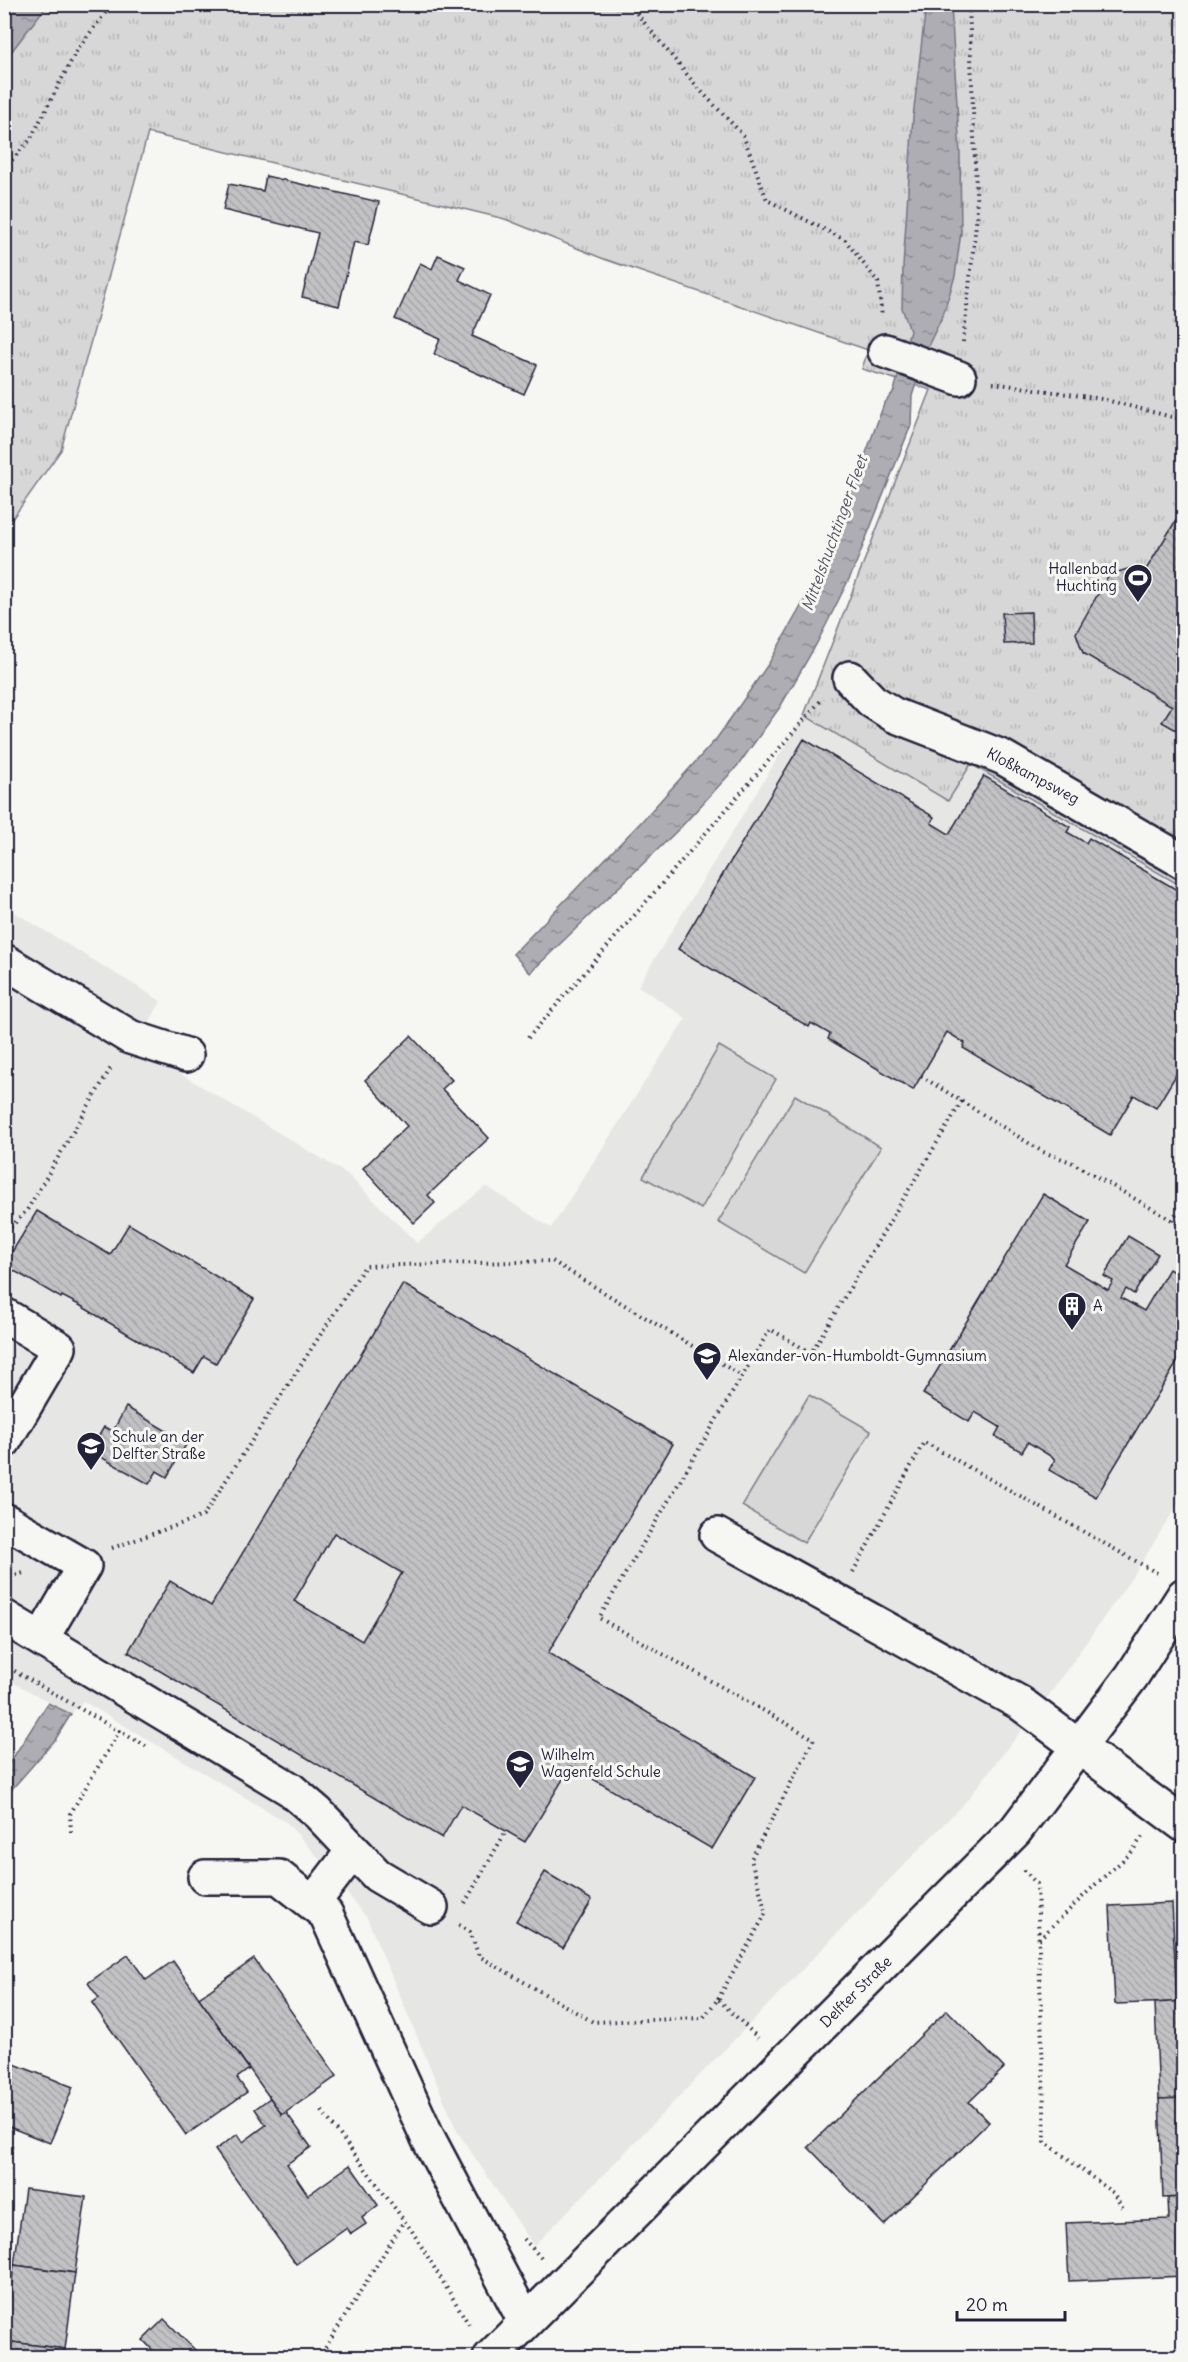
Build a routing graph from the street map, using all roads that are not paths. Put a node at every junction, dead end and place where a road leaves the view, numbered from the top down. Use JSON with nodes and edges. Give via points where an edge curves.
{"nodes":[{"id":1,"x":885,"y":351,"type":"road end"},
{"id":2,"x":948,"y":374,"type":"road end"},
{"id":3,"x":850,"y":678,"type":"road end"},
{"id":4,"x":1184,"y":862,"type":"edge"},
{"id":5,"x":4,"y":961,"type":"edge"},
{"id":6,"x":186,"y":1055,"type":"dead end"},
{"id":7,"x":4,"y":1315,"type":"edge"},
{"id":8,"x":4,"y":1441,"type":"edge"},
{"id":9,"x":4,"y":1520,"type":"edge"},
{"id":10,"x":717,"y":1535,"type":"dead end"},
{"id":11,"x":1173,"y":1586,"type":"edge"},
{"id":12,"x":4,"y":1617,"type":"edge"},
{"id":13,"x":42,"y":1638,"type":"junction"},
{"id":14,"x":1080,"y":1746,"type":"junction"},
{"id":15,"x":1173,"y":1817,"type":"edge"},
{"id":16,"x":353,"y":1851,"type":"junction"},
{"id":17,"x":205,"y":1877,"type":"dead end"},
{"id":18,"x":313,"y":1903,"type":"junction"},
{"id":19,"x":443,"y":1914,"type":"road end"},
{"id":20,"x":525,"y":2321,"type":"junction"},
{"id":21,"x":483,"y":2348,"type":"edge"}],
"edges":[{"from":1,"to":2,"type":"street"},
{"from":3,"to":4,"type":"street","name":"Kloßkampsweg","via":[[872,701],[894,715],[1002,757]]},
{"from":5,"to":6,"type":"street","via":[[130,1037]]},
{"from":7,"to":8,"type":"street","via":[[59,1348]]},
{"from":9,"to":13,"type":"street","via":[[84,1566]]},
{"from":10,"to":14,"type":"street","via":[[1020,1703]]},
{"from":11,"to":14,"type":"street","name":"Delfter Straße","via":[[1132,1676]]},
{"from":12,"to":13,"type":"street"},
{"from":13,"to":16,"type":"street","via":[[290,1789]]},
{"from":14,"to":15,"type":"street"},
{"from":14,"to":20,"type":"street","name":"Delfter Straße","via":[[1016,1831]]},
{"from":16,"to":18,"type":"street"},
{"from":16,"to":19,"type":"street","via":[[377,1875]]},
{"from":17,"to":18,"type":"street","via":[[279,1877]]},
{"from":18,"to":20,"type":"street","via":[[326,1914],[428,2138]]},
{"from":20,"to":21,"type":"street","name":"Delfter Straße"}]}
